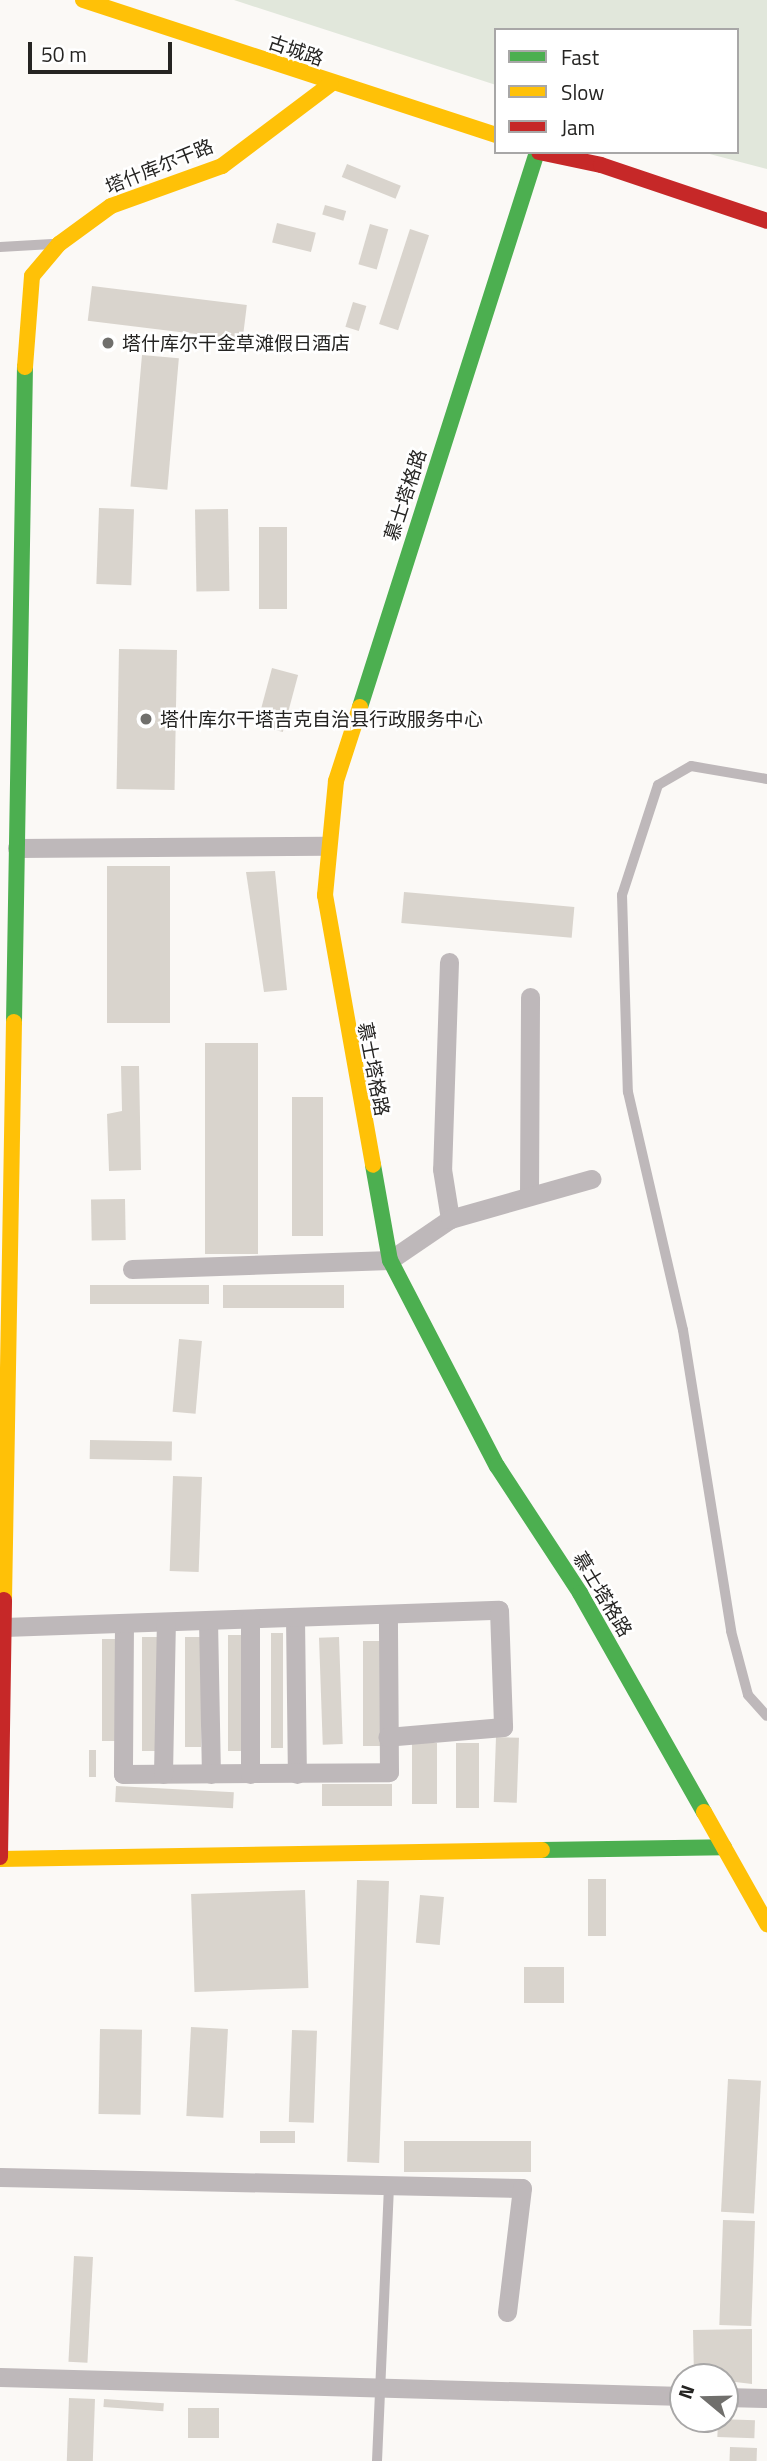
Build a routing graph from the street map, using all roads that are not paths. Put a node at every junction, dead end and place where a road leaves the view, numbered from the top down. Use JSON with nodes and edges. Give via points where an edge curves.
{"nodes":[{"id":1,"x":83,"y":0,"type":"edge"},
{"id":2,"x":331,"y":84,"type":"junction"},
{"id":3,"x":494,"y":134,"type":"edge"},
{"id":4,"x":537,"y":154,"type":"edge"},
{"id":5,"x":548,"y":154,"type":"edge"},
{"id":6,"x":767,"y":221,"type":"edge"},
{"id":7,"x":59,"y":244,"type":"junction"},
{"id":8,"x":0,"y":247,"type":"edge"},
{"id":9,"x":767,"y":779,"type":"edge"},
{"id":10,"x":325,"y":846,"type":"junction"},
{"id":11,"x":17,"y":848,"type":"junction"},
{"id":12,"x":449,"y":962,"type":"dead end"},
{"id":13,"x":530,"y":996,"type":"dead end"},
{"id":14,"x":592,"y":1179,"type":"dead end"},
{"id":15,"x":528,"y":1194,"type":"junction"},
{"id":16,"x":450,"y":1219,"type":"junction"},
{"id":17,"x":390,"y":1260,"type":"junction"},
{"id":18,"x":132,"y":1269,"type":"dead end"},
{"id":19,"x":3,"y":1537,"type":"edge"},
{"id":20,"x":387,"y":1614,"type":"junction"},
{"id":21,"x":295,"y":1617,"type":"junction"},
{"id":22,"x":250,"y":1619,"type":"junction"},
{"id":23,"x":208,"y":1620,"type":"junction"},
{"id":24,"x":166,"y":1622,"type":"junction"},
{"id":25,"x":124,"y":1623,"type":"junction"},
{"id":26,"x":4,"y":1627,"type":"junction"},
{"id":27,"x":767,"y":1716,"type":"edge"},
{"id":28,"x":387,"y":1737,"type":"junction"},
{"id":29,"x":163,"y":1774,"type":"junction"},
{"id":30,"x":211,"y":1774,"type":"junction"},
{"id":31,"x":250,"y":1774,"type":"junction"},
{"id":32,"x":297,"y":1774,"type":"junction"},
{"id":33,"x":724,"y":1847,"type":"junction"},
{"id":34,"x":0,"y":1858,"type":"edge"},
{"id":35,"x":767,"y":1924,"type":"edge"},
{"id":36,"x":0,"y":2177,"type":"edge"},
{"id":37,"x":389,"y":2186,"type":"junction"},
{"id":38,"x":507,"y":2312,"type":"dead end"},
{"id":39,"x":0,"y":2377,"type":"edge"},
{"id":40,"x":382,"y":2391,"type":"junction"},
{"id":41,"x":669,"y":2396,"type":"edge"},
{"id":42,"x":739,"y":2397,"type":"edge"},
{"id":43,"x":767,"y":2398,"type":"edge"},
{"id":44,"x":377,"y":2461,"type":"edge"}],
"edges":[{"from":1,"to":2,"type":"street","name":"古城路"},
{"from":2,"to":3,"type":"street","name":"古城路"},
{"from":2,"to":7,"type":"street","name":"塔什库尔干路","via":[[222,166],[111,206]]},
{"from":4,"to":10,"type":"street","name":"慕士塔格路","via":[[336,782]]},
{"from":5,"to":6,"type":"street","via":[[601,165]]},
{"from":7,"to":8,"type":"lane"},
{"from":7,"to":11,"type":"street","name":"塔什库尔干路","via":[[32,276],[26,315]]},
{"from":9,"to":27,"type":"lane","via":[[691,766],[658,785],[622,895],[628,1092],[683,1330],[730,1631],[748,1695]]},
{"from":10,"to":11,"type":"street"},
{"from":10,"to":17,"type":"street","name":"慕士塔格路","via":[[341,1011]]},
{"from":11,"to":19,"type":"street","name":"塔什库尔干路"},
{"from":12,"to":16,"type":"street","via":[[442,1169]]},
{"from":13,"to":15,"type":"street"},
{"from":14,"to":15,"type":"street"},
{"from":15,"to":16,"type":"street"},
{"from":16,"to":17,"type":"street"},
{"from":17,"to":18,"type":"street"},
{"from":17,"to":33,"type":"street","name":"慕士塔格路","via":[[497,1466],[580,1593]]},
{"from":19,"to":26,"type":"street","name":"塔什库尔干路"},
{"from":20,"to":21,"type":"street"},
{"from":20,"to":28,"type":"street"},
{"from":20,"to":28,"type":"street","via":[[499,1610],[503,1727]]},
{"from":21,"to":22,"type":"street"},
{"from":21,"to":32,"type":"street"},
{"from":22,"to":23,"type":"street"},
{"from":22,"to":31,"type":"street"},
{"from":23,"to":24,"type":"street"},
{"from":23,"to":30,"type":"street"},
{"from":24,"to":25,"type":"street"},
{"from":24,"to":29,"type":"street"},
{"from":25,"to":26,"type":"street"},
{"from":25,"to":29,"type":"street","via":[[123,1774]]},
{"from":26,"to":34,"type":"street","name":"塔什库尔干路"},
{"from":28,"to":32,"type":"street","via":[[389,1772]]},
{"from":29,"to":30,"type":"street"},
{"from":30,"to":31,"type":"street"},
{"from":31,"to":32,"type":"street"},
{"from":33,"to":34,"type":"street"},
{"from":33,"to":35,"type":"street","name":"慕士塔格路"},
{"from":36,"to":37,"type":"street"},
{"from":37,"to":38,"type":"street","via":[[522,2188],[520,2240]]},
{"from":37,"to":40,"type":"lane"},
{"from":39,"to":40,"type":"street"},
{"from":40,"to":41,"type":"street"},
{"from":40,"to":44,"type":"lane"},
{"from":42,"to":43,"type":"street"}]}
